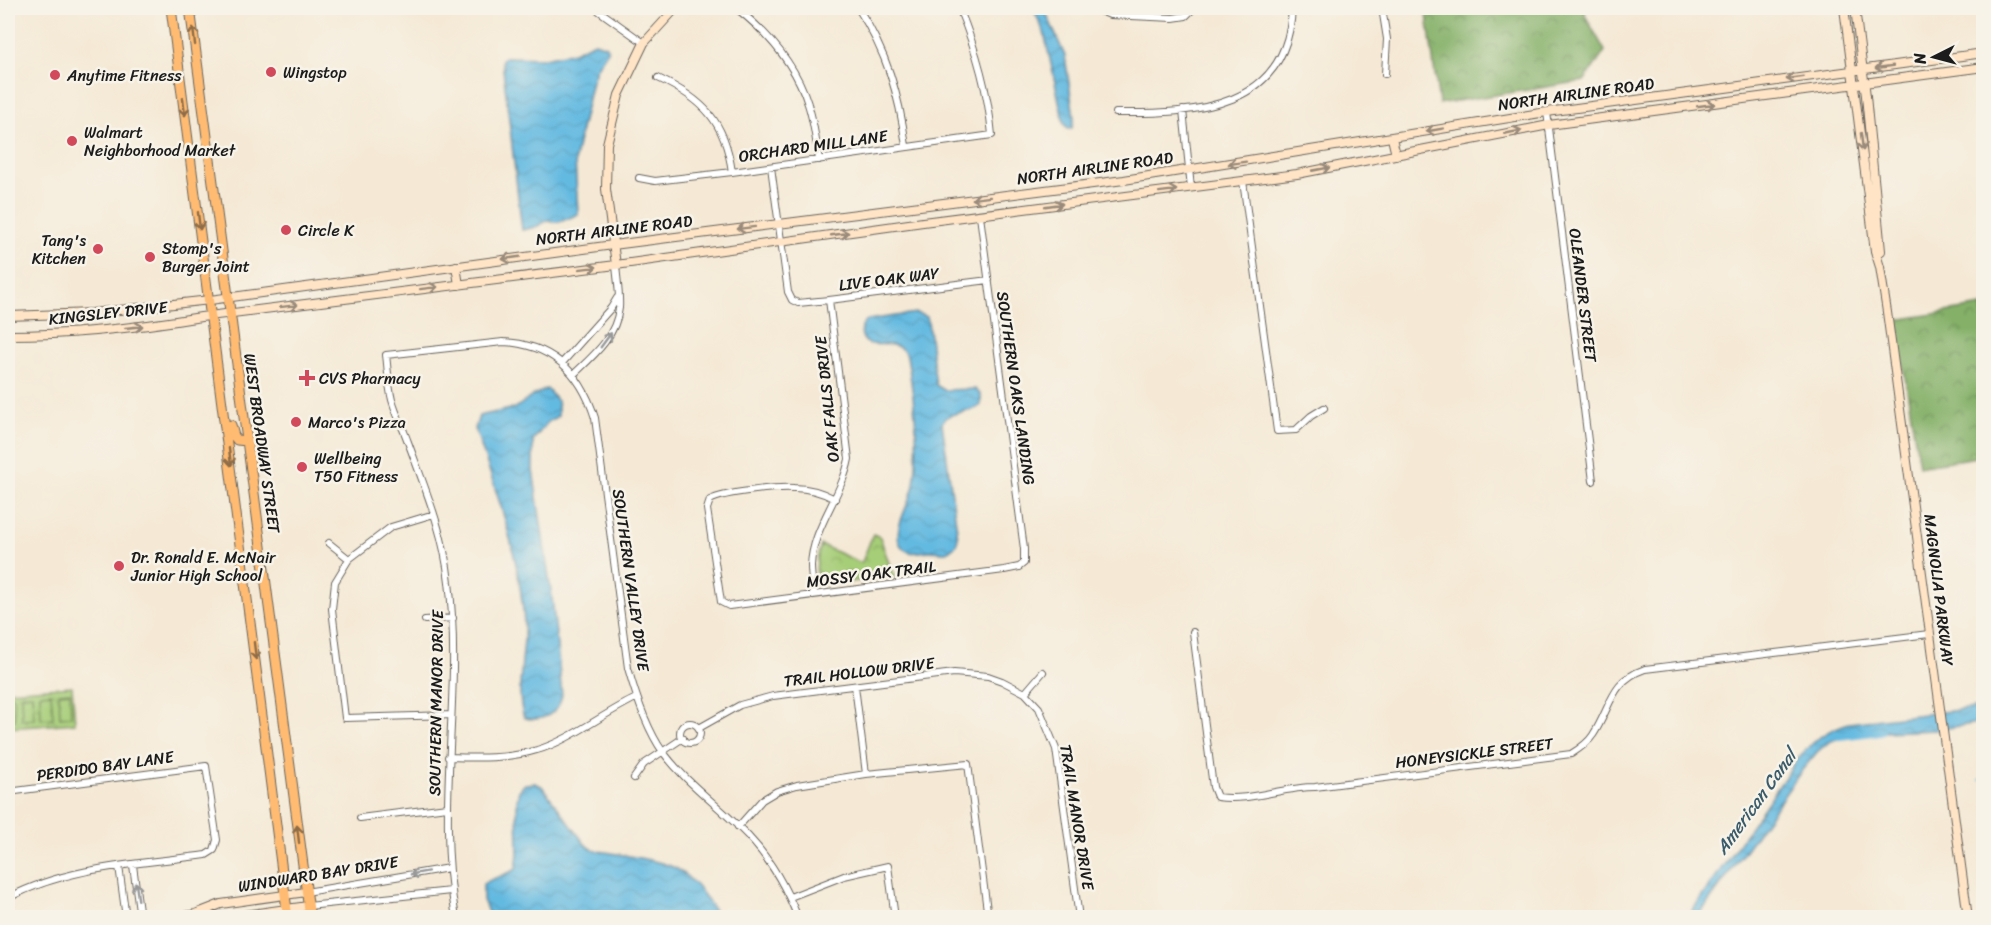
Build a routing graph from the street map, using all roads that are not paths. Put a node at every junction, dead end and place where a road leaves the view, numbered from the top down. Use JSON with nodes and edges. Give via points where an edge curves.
{"nodes":[{"id":1,"x":171,"y":8,"type":"edge"},
{"id":2,"x":190,"y":8,"type":"edge"},
{"id":3,"x":595,"y":8,"type":"edge"},
{"id":4,"x":676,"y":8,"type":"edge"},
{"id":5,"x":736,"y":8,"type":"edge"},
{"id":6,"x":858,"y":8,"type":"edge"},
{"id":7,"x":959,"y":8,"type":"edge"},
{"id":8,"x":1292,"y":8,"type":"edge"},
{"id":9,"x":1382,"y":8,"type":"edge"},
{"id":10,"x":1844,"y":8,"type":"edge"},
{"id":11,"x":1855,"y":8,"type":"edge"},
{"id":12,"x":1095,"y":9,"type":"dead end"},
{"id":13,"x":1194,"y":9,"type":"edge"},
{"id":14,"x":644,"y":43,"type":"junction"},
{"id":15,"x":1983,"y":53,"type":"edge"},
{"id":16,"x":1983,"y":67,"type":"edge"},
{"id":17,"x":1863,"y":69,"type":"junction"},
{"id":18,"x":1853,"y":70,"type":"junction"},
{"id":19,"x":1385,"y":74,"type":"dead end"},
{"id":20,"x":658,"y":78,"type":"dead end"},
{"id":21,"x":1865,"y":82,"type":"junction"},
{"id":22,"x":1854,"y":84,"type":"junction"},
{"id":23,"x":1183,"y":110,"type":"junction"},
{"id":24,"x":1547,"y":112,"type":"junction"},
{"id":25,"x":1116,"y":113,"type":"dead end"},
{"id":26,"x":1549,"y":124,"type":"junction"},
{"id":27,"x":1392,"y":138,"type":"junction"},
{"id":28,"x":906,"y":146,"type":"junction"},
{"id":29,"x":1396,"y":155,"type":"junction"},
{"id":30,"x":819,"y":160,"type":"junction"},
{"id":31,"x":771,"y":167,"type":"junction"},
{"id":32,"x":1189,"y":170,"type":"junction"},
{"id":33,"x":732,"y":172,"type":"junction"},
{"id":34,"x":639,"y":178,"type":"dead end"},
{"id":35,"x":1243,"y":181,"type":"junction"},
{"id":36,"x":1191,"y":188,"type":"junction"},
{"id":37,"x":981,"y":216,"type":"junction"},
{"id":38,"x":779,"y":224,"type":"junction"},
{"id":39,"x":782,"y":242,"type":"junction"},
{"id":40,"x":613,"y":245,"type":"junction"},
{"id":41,"x":616,"y":265,"type":"junction"},
{"id":42,"x":456,"y":266,"type":"junction"},
{"id":43,"x":1880,"y":267,"type":"junction"},
{"id":44,"x":988,"y":280,"type":"junction"},
{"id":45,"x":459,"y":285,"type":"junction"},
{"id":46,"x":619,"y":295,"type":"junction"},
{"id":47,"x":228,"y":297,"type":"junction"},
{"id":48,"x":210,"y":300,"type":"junction"},
{"id":49,"x":829,"y":300,"type":"junction"},
{"id":50,"x":231,"y":314,"type":"junction"},
{"id":51,"x":8,"y":316,"type":"edge"},
{"id":52,"x":212,"y":316,"type":"junction"},
{"id":53,"x":8,"y":335,"type":"edge"},
{"id":54,"x":386,"y":355,"type":"joint"},
{"id":55,"x":562,"y":363,"type":"junction"},
{"id":56,"x":574,"y":374,"type":"junction"},
{"id":57,"x":221,"y":391,"type":"junction"},
{"id":58,"x":1324,"y":408,"type":"dead end"},
{"id":59,"x":247,"y":441,"type":"junction"},
{"id":60,"x":1593,"y":481,"type":"dead end"},
{"id":61,"x":836,"y":499,"type":"junction"},
{"id":62,"x":434,"y":514,"type":"junction"},
{"id":63,"x":329,"y":543,"type":"dead end"},
{"id":64,"x":349,"y":559,"type":"junction"},
{"id":65,"x":1024,"y":563,"type":"joint"},
{"id":66,"x":814,"y":595,"type":"junction"},
{"id":67,"x":453,"y":618,"type":"junction"},
{"id":68,"x":425,"y":620,"type":"dead end"},
{"id":69,"x":1193,"y":632,"type":"dead end"},
{"id":70,"x":1929,"y":634,"type":"junction"},
{"id":71,"x":1043,"y":672,"type":"dead end"},
{"id":72,"x":855,"y":686,"type":"junction"},
{"id":73,"x":1025,"y":693,"type":"junction"},
{"id":74,"x":636,"y":698,"type":"junction"},
{"id":75,"x":451,"y":715,"type":"junction"},
{"id":76,"x":699,"y":728,"type":"junction"},
{"id":77,"x":683,"y":738,"type":"junction"},
{"id":78,"x":663,"y":751,"type":"junction"},
{"id":79,"x":448,"y":757,"type":"junction"},
{"id":80,"x":866,"y":774,"type":"junction"},
{"id":81,"x":634,"y":778,"type":"dead end"},
{"id":82,"x":8,"y":792,"type":"edge"},
{"id":83,"x":447,"y":807,"type":"junction"},
{"id":84,"x":360,"y":818,"type":"dead end"},
{"id":85,"x":738,"y":827,"type":"junction"},
{"id":86,"x":133,"y":865,"type":"junction"},
{"id":87,"x":119,"y":866,"type":"junction"},
{"id":88,"x":449,"y":868,"type":"junction"},
{"id":89,"x":451,"y":891,"type":"junction"},
{"id":90,"x":306,"y":892,"type":"junction"},
{"id":91,"x":285,"y":895,"type":"junction"},
{"id":92,"x":790,"y":897,"type":"junction"},
{"id":93,"x":8,"y":898,"type":"edge"},
{"id":94,"x":308,"y":906,"type":"junction"},
{"id":95,"x":288,"y":913,"type":"edge"},
{"id":96,"x":192,"y":915,"type":"junction"},
{"id":97,"x":126,"y":918,"type":"edge"},
{"id":98,"x":141,"y":918,"type":"edge"},
{"id":99,"x":171,"y":918,"type":"edge"},
{"id":100,"x":310,"y":918,"type":"edge"},
{"id":101,"x":456,"y":918,"type":"edge"},
{"id":102,"x":798,"y":918,"type":"edge"},
{"id":103,"x":895,"y":918,"type":"edge"},
{"id":104,"x":988,"y":918,"type":"edge"},
{"id":105,"x":1079,"y":918,"type":"edge"},
{"id":106,"x":1968,"y":918,"type":"edge"}],
"edges":[{"from":1,"to":48,"type":"main road","name":"WEST BROADWAY STREET","one_way":true},
{"from":47,"to":2,"type":"main road","name":"WEST BROADWAY STREET","one_way":true},
{"from":3,"to":14,"type":"street"},
{"from":4,"to":14,"type":"main road"},
{"from":5,"to":30,"type":"street","via":[[770,38],[791,66],[808,103]]},
{"from":6,"to":28,"type":"street","via":[[890,69]]},
{"from":7,"to":28,"type":"street","name":"ORCHARD MILL LANE","via":[[984,79],[992,135]]},
{"from":8,"to":23,"type":"street","via":[[1285,50],[1253,89],[1233,100]]},
{"from":9,"to":19,"type":"street","via":[[1387,39]]},
{"from":10,"to":18,"type":"main road","name":"MAGNOLIA PARKWAY"},
{"from":11,"to":17,"type":"main road","name":"MAGNOLIA PARKWAY"},
{"from":12,"to":13,"type":"street","via":[[1110,15],[1173,18]]},
{"from":14,"to":40,"type":"main road","via":[[619,95],[607,144],[606,189]]},
{"from":15,"to":17,"type":"main road","name":"NORTH AIRLINE ROAD","one_way":true},
{"from":16,"to":21,"type":"main road","name":"NORTH AIRLINE ROAD"},
{"from":17,"to":18,"type":"main road","name":"NORTH AIRLINE ROAD"},
{"from":17,"to":21,"type":"main road","name":"MAGNOLIA PARKWAY"},
{"from":18,"to":22,"type":"main road","name":"MAGNOLIA PARKWAY"},
{"from":18,"to":24,"type":"main road","name":"NORTH AIRLINE ROAD","one_way":true},
{"from":20,"to":33,"type":"street","via":[[693,97],[714,119],[726,145]]},
{"from":21,"to":22,"type":"main road","name":"NORTH AIRLINE ROAD"},
{"from":21,"to":43,"type":"main road","name":"MAGNOLIA PARKWAY"},
{"from":26,"to":22,"type":"main road","name":"NORTH AIRLINE ROAD","one_way":true},
{"from":22,"to":43,"type":"main road","name":"MAGNOLIA PARKWAY","one_way":true},
{"from":23,"to":25,"type":"street"},
{"from":23,"to":32,"type":"street"},
{"from":24,"to":26,"type":"street","name":"OLEANDER STREET"},
{"from":24,"to":27,"type":"main road","name":"NORTH AIRLINE ROAD","one_way":true},
{"from":29,"to":26,"type":"main road","name":"NORTH AIRLINE ROAD","one_way":true},
{"from":26,"to":60,"type":"street","name":"OLEANDER STREET"},
{"from":27,"to":29,"type":"main road"},
{"from":27,"to":32,"type":"main road","name":"NORTH AIRLINE ROAD","one_way":true},
{"from":28,"to":30,"type":"street","name":"ORCHARD MILL LANE"},
{"from":35,"to":29,"type":"main road","name":"NORTH AIRLINE ROAD","one_way":true},
{"from":30,"to":31,"type":"street","name":"ORCHARD MILL LANE"},
{"from":31,"to":33,"type":"street","name":"ORCHARD MILL LANE"},
{"from":31,"to":38,"type":"street"},
{"from":32,"to":36,"type":"street"},
{"from":32,"to":38,"type":"main road","name":"NORTH AIRLINE ROAD","one_way":true},
{"from":33,"to":34,"type":"street","name":"ORCHARD MILL LANE","via":[[655,181]]},
{"from":35,"to":36,"type":"main road","name":"NORTH AIRLINE ROAD"},
{"from":35,"to":58,"type":"street","via":[[1277,431],[1296,430]]},
{"from":37,"to":36,"type":"main road","name":"NORTH AIRLINE ROAD","one_way":true},
{"from":39,"to":37,"type":"main road","name":"NORTH AIRLINE ROAD","one_way":true},
{"from":37,"to":44,"type":"street","name":"SOUTHERN OAKS LANDING"},
{"from":38,"to":39,"type":"street"},
{"from":38,"to":40,"type":"main road","name":"NORTH AIRLINE ROAD","one_way":true},
{"from":39,"to":41,"type":"main road","name":"NORTH AIRLINE ROAD"},
{"from":39,"to":49,"type":"street","name":"LIVE OAK WAY","via":[[792,300]]},
{"from":40,"to":41,"type":"main road"},
{"from":40,"to":42,"type":"main road","name":"NORTH AIRLINE ROAD","one_way":true},
{"from":45,"to":41,"type":"main road","name":"NORTH AIRLINE ROAD","one_way":true},
{"from":41,"to":46,"type":"street"},
{"from":42,"to":45,"type":"main road"},
{"from":42,"to":47,"type":"main road","name":"NORTH AIRLINE ROAD"},
{"from":43,"to":70,"type":"main road","name":"MAGNOLIA PARKWAY"},
{"from":44,"to":49,"type":"street","name":"LIVE OAK WAY"},
{"from":44,"to":65,"type":"street","name":"SOUTHERN OAKS LANDING"},
{"from":50,"to":45,"type":"main road","name":"NORTH AIRLINE ROAD","one_way":true},
{"from":46,"to":55,"type":"street"},
{"from":56,"to":46,"type":"street","one_way":true,"via":[[613,330]]},
{"from":47,"to":48,"type":"main road","name":"NORTH AIRLINE ROAD"},
{"from":47,"to":50,"type":"main road","name":"WEST BROADWAY STREET"},
{"from":48,"to":51,"type":"main road","name":"KINGSLEY DRIVE","via":[[92,313]]},
{"from":48,"to":52,"type":"main road","name":"WEST BROADWAY STREET"},
{"from":49,"to":61,"type":"street","name":"OAK FALLS DRIVE","via":[[849,459]]},
{"from":50,"to":52,"type":"main road","name":"NORTH AIRLINE ROAD"},
{"from":50,"to":59,"type":"main road","name":"WEST BROADWAY STREET"},
{"from":53,"to":52,"type":"main road","name":"KINGSLEY DRIVE","one_way":true,"via":[[94,332]]},
{"from":52,"to":57,"type":"main road","name":"WEST BROADWAY STREET"},
{"from":54,"to":55,"type":"street","name":"SOUTHERN VALLEY DRIVE","via":[[503,342],[545,352]]},
{"from":54,"to":62,"type":"street","name":"SOUTHERN MANOR DRIVE","via":[[392,400]]},
{"from":55,"to":56,"type":"street","name":"SOUTHERN VALLEY DRIVE"},
{"from":56,"to":74,"type":"street","name":"SOUTHERN VALLEY DRIVE","via":[[595,418],[628,668]]},
{"from":57,"to":59,"type":"main road","via":[[234,436]]},
{"from":57,"to":91,"type":"main road","name":"WEST BROADWAY STREET","one_way":true},
{"from":90,"to":59,"type":"main road","name":"WEST BROADWAY STREET","one_way":true},
{"from":61,"to":66,"type":"street","name":"OAK FALLS DRIVE","via":[[815,544],[811,566]]},
{"from":61,"to":66,"type":"street","name":"MOSSY OAK TRAIL","via":[[821,492],[792,488],[725,495],[710,500],[707,509],[721,602],[729,606]]},
{"from":62,"to":64,"type":"street","via":[[391,527]]},
{"from":62,"to":67,"type":"street","name":"SOUTHERN MANOR DRIVE","via":[[444,552]]},
{"from":63,"to":64,"type":"street"},
{"from":64,"to":75,"type":"street","via":[[335,582],[332,609],[345,718]]},
{"from":65,"to":66,"type":"street","name":"MOSSY OAK TRAIL","via":[[1004,570]]},
{"from":67,"to":68,"type":"street"},
{"from":67,"to":75,"type":"street","name":"SOUTHERN MANOR DRIVE"},
{"from":69,"to":70,"type":"street","name":"HONEYSICKLE STREET","via":[[1213,787],[1217,797],[1232,799],[1298,787],[1571,754],[1592,737],[1618,686],[1645,669]]},
{"from":70,"to":106,"type":"main road","name":"MAGNOLIA PARKWAY"},
{"from":71,"to":73,"type":"street"},
{"from":72,"to":73,"type":"street","name":"TRAIL HOLLOW DRIVE","via":[[954,673],[1002,681]]},
{"from":72,"to":76,"type":"street","name":"TRAIL HOLLOW DRIVE","via":[[759,699],[719,715]]},
{"from":72,"to":80,"type":"street"},
{"from":73,"to":105,"type":"street","name":"TRAIL MANOR DRIVE","via":[[1039,708],[1056,749]]},
{"from":74,"to":78,"type":"street","name":"SOUTHERN VALLEY DRIVE"},
{"from":74,"to":79,"type":"street","via":[[538,750],[506,757]]},
{"from":75,"to":79,"type":"street","name":"SOUTHERN MANOR DRIVE"},
{"from":76,"to":77,"type":"street","name":"TRAIL HOLLOW DRIVE","via":[[697,740],[688,742]]},
{"from":76,"to":77,"type":"street","name":"TRAIL HOLLOW DRIVE","via":[[691,723],[685,725]]},
{"from":77,"to":78,"type":"street","name":"TRAIL HOLLOW DRIVE"},
{"from":78,"to":81,"type":"street","name":"TRAIL HOLLOW DRIVE","via":[[644,764]]},
{"from":78,"to":85,"type":"street","name":"SOUTHERN VALLEY DRIVE"},
{"from":79,"to":83,"type":"street","name":"SOUTHERN MANOR DRIVE"},
{"from":80,"to":85,"type":"street","via":[[777,791],[762,800]]},
{"from":80,"to":104,"type":"street","via":[[968,764]]},
{"from":82,"to":86,"type":"street","name":"PERDIDO BAY LANE","via":[[206,766],[217,840],[214,850],[206,855]]},
{"from":83,"to":84,"type":"street"},
{"from":83,"to":88,"type":"street","name":"SOUTHERN MANOR DRIVE"},
{"from":85,"to":92,"type":"street","name":"SOUTHERN VALLEY DRIVE","via":[[766,857]]},
{"from":86,"to":87,"type":"street"},
{"from":98,"to":86,"type":"street","one_way":true},
{"from":87,"to":93,"type":"street","via":[[63,875]]},
{"from":87,"to":97,"type":"street"},
{"from":88,"to":89,"type":"street","name":"SOUTHERN MANOR DRIVE"},
{"from":88,"to":90,"type":"street","name":"WINDWARD BAY DRIVE","one_way":true},
{"from":89,"to":94,"type":"street","name":"WINDWARD BAY DRIVE"},
{"from":89,"to":101,"type":"street","name":"SOUTHERN MANOR DRIVE"},
{"from":90,"to":91,"type":"main road","name":"WINDWARD BAY DRIVE"},
{"from":90,"to":94,"type":"main road","name":"WEST BROADWAY STREET"},
{"from":91,"to":95,"type":"main road","name":"WEST BROADWAY STREET"},
{"from":91,"to":96,"type":"main road","name":"WINDWARD BAY DRIVE","via":[[221,904]]},
{"from":92,"to":102,"type":"street","name":"SOUTHERN VALLEY DRIVE"},
{"from":92,"to":103,"type":"street","via":[[844,876],[888,866]]},
{"from":94,"to":95,"type":"main road","name":"WINDWARD BAY DRIVE"},
{"from":94,"to":100,"type":"main road","name":"WEST BROADWAY STREET"},
{"from":95,"to":96,"type":"main road","name":"WINDWARD BAY DRIVE"},
{"from":96,"to":99,"type":"main road","name":"WINDWARD BAY DRIVE"}]}
